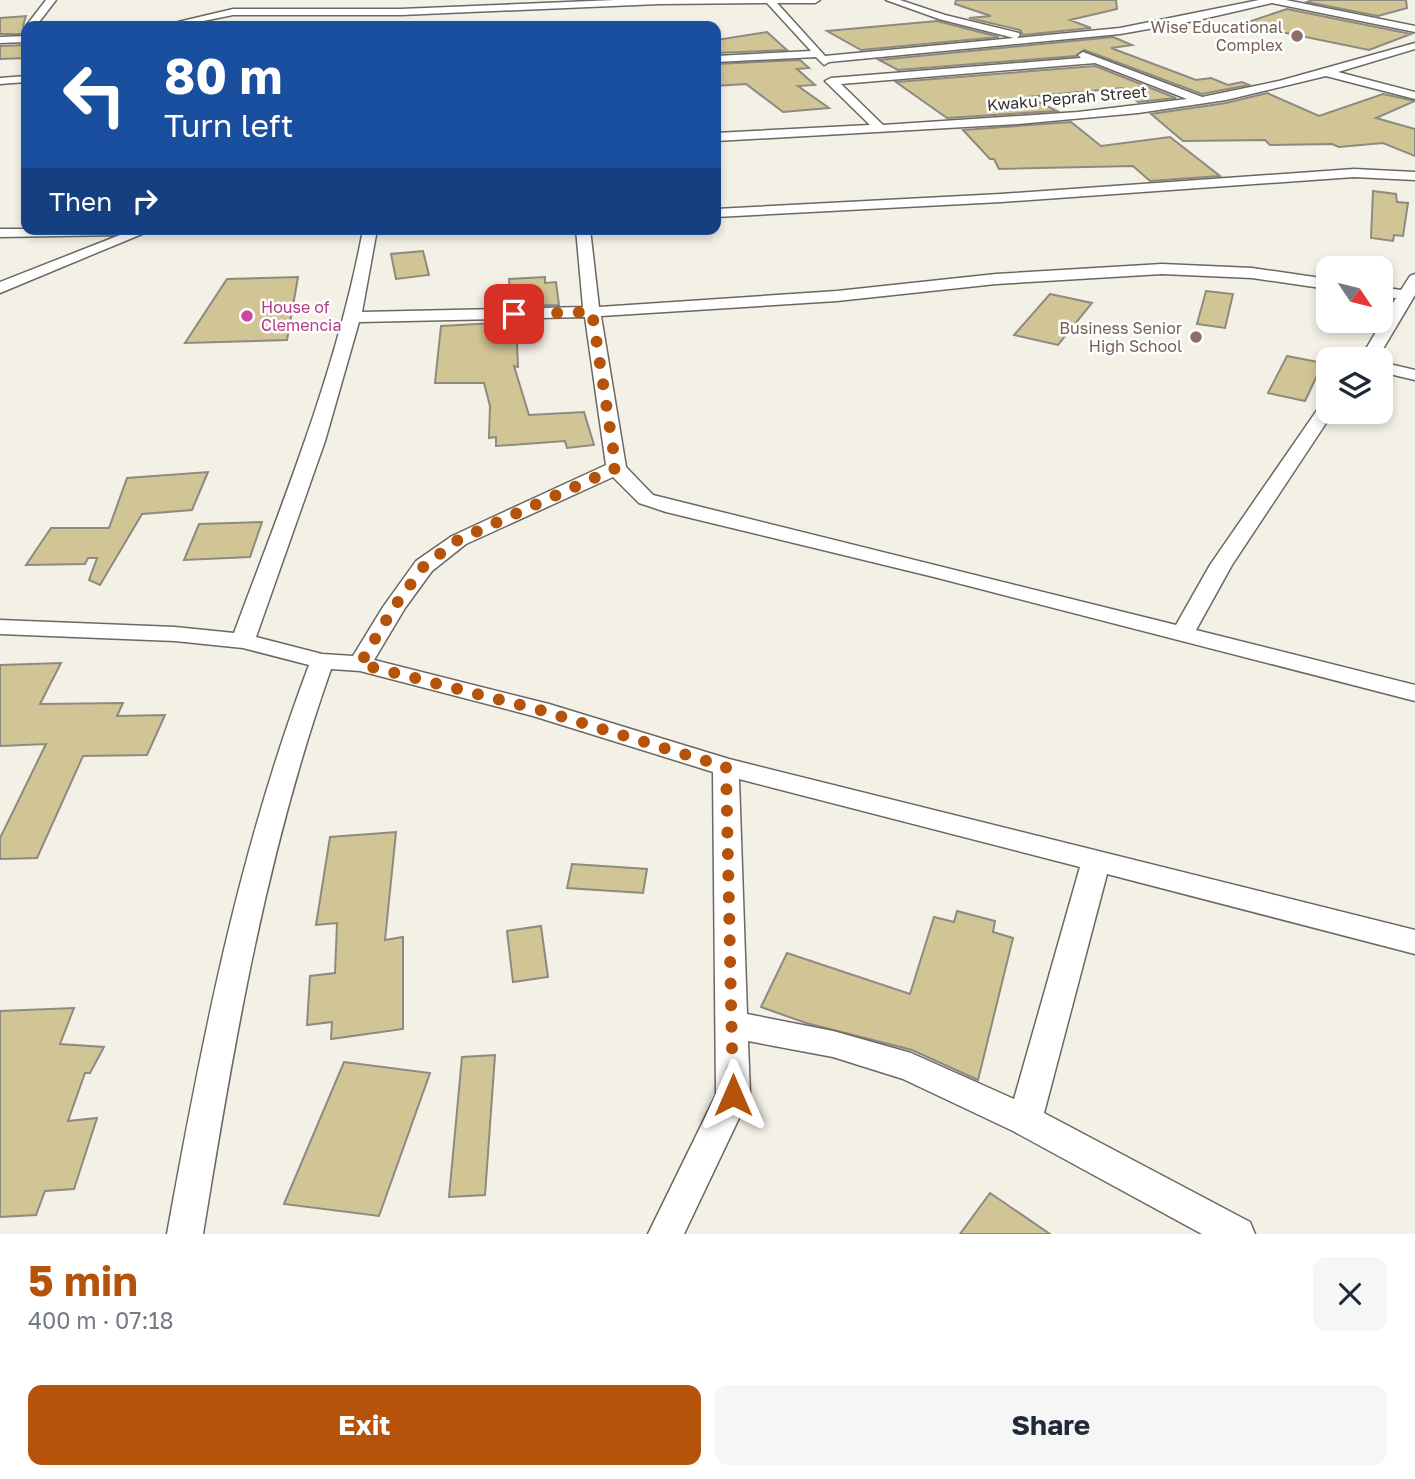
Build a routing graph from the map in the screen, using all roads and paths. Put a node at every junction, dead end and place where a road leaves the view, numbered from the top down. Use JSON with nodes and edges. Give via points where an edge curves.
{"nodes":[{"id":1,"x":51,"y":0,"type":"edge"},
{"id":2,"x":403,"y":0,"type":"edge"},
{"id":3,"x":490,"y":0,"type":"edge"},
{"id":4,"x":815,"y":0,"type":"edge"},
{"id":5,"x":893,"y":0,"type":"edge"},
{"id":6,"x":1271,"y":0,"type":"edge"},
{"id":7,"x":771,"y":2,"type":"junction"},
{"id":8,"x":191,"y":5,"type":"dead end"},
{"id":9,"x":504,"y":7,"type":"junction"},
{"id":10,"x":464,"y":8,"type":"junction"},
{"id":11,"x":401,"y":12,"type":"junction"},
{"id":12,"x":35,"y":21,"type":"edge"},
{"id":13,"x":183,"y":21,"type":"edge"},
{"id":14,"x":194,"y":21,"type":"edge"},
{"id":15,"x":398,"y":21,"type":"edge"},
{"id":16,"x":1415,"y":29,"type":"edge"},
{"id":17,"x":1047,"y":38,"type":"junction"},
{"id":18,"x":21,"y":39,"type":"edge"},
{"id":19,"x":1032,"y":39,"type":"junction"},
{"id":20,"x":0,"y":40,"type":"edge"},
{"id":21,"x":1415,"y":46,"type":"edge"},
{"id":22,"x":821,"y":57,"type":"junction"},
{"id":23,"x":721,"y":59,"type":"edge"},
{"id":24,"x":1096,"y":61,"type":"junction"},
{"id":25,"x":1325,"y":72,"type":"junction"},
{"id":26,"x":21,"y":79,"type":"edge"},
{"id":27,"x":0,"y":81,"type":"edge"},
{"id":28,"x":831,"y":81,"type":"junction"},
{"id":29,"x":1415,"y":96,"type":"edge"},
{"id":30,"x":1201,"y":100,"type":"junction"},
{"id":31,"x":878,"y":127,"type":"junction"},
{"id":32,"x":721,"y":137,"type":"edge"},
{"id":33,"x":1415,"y":176,"type":"edge"},
{"id":34,"x":721,"y":213,"type":"edge"},
{"id":35,"x":21,"y":232,"type":"edge"},
{"id":36,"x":0,"y":233,"type":"edge"},
{"id":37,"x":132,"y":235,"type":"edge"},
{"id":38,"x":369,"y":235,"type":"edge"},
{"id":39,"x":584,"y":235,"type":"edge"},
{"id":40,"x":1415,"y":279,"type":"edge"},
{"id":41,"x":1316,"y":282,"type":"edge"},
{"id":42,"x":0,"y":288,"type":"edge"},
{"id":43,"x":1393,"y":293,"type":"edge"},
{"id":44,"x":1406,"y":295,"type":"junction"},
{"id":45,"x":592,"y":312,"type":"junction"},
{"id":46,"x":351,"y":317,"type":"junction"},
{"id":47,"x":1375,"y":347,"type":"edge"},
{"id":48,"x":1393,"y":370,"type":"edge"},
{"id":49,"x":1415,"y":375,"type":"edge"},
{"id":50,"x":1316,"y":424,"type":"edge"},
{"id":51,"x":616,"y":468,"type":"junction"},
{"id":52,"x":0,"y":627,"type":"edge"},
{"id":53,"x":1182,"y":634,"type":"junction"},
{"id":54,"x":243,"y":641,"type":"junction"},
{"id":55,"x":321,"y":661,"type":"junction"},
{"id":56,"x":360,"y":664,"type":"junction"},
{"id":57,"x":1415,"y":693,"type":"edge"},
{"id":58,"x":726,"y":767,"type":"junction"},
{"id":59,"x":1096,"y":862,"type":"junction"},
{"id":60,"x":1415,"y":942,"type":"edge"},
{"id":61,"x":733,"y":1025,"type":"junction"},
{"id":62,"x":1025,"y":1120,"type":"junction"},
{"id":63,"x":185,"y":1234,"type":"edge"},
{"id":64,"x":666,"y":1234,"type":"edge"},
{"id":65,"x":1237,"y":1234,"type":"edge"}],
"edges":[{"from":1,"to":12,"type":"street"},
{"from":2,"to":11,"type":"street"},
{"from":3,"to":9,"type":"street"},
{"from":3,"to":10,"type":"street"},
{"from":4,"to":7,"type":"street"},
{"from":5,"to":19,"type":"street"},
{"from":6,"to":16,"type":"street"},
{"from":6,"to":17,"type":"street","via":[[1171,23]]},
{"from":7,"to":9,"type":"street"},
{"from":7,"to":22,"type":"street"},
{"from":8,"to":13,"type":"street"},
{"from":9,"to":10,"type":"street"},
{"from":10,"to":11,"type":"street"},
{"from":11,"to":14,"type":"street","via":[[233,12]]},
{"from":11,"to":15,"type":"street"},
{"from":17,"to":19,"type":"street"},
{"from":17,"to":24,"type":"street"},
{"from":18,"to":20,"type":"street"},
{"from":19,"to":22,"type":"street"},
{"from":21,"to":25,"type":"street","name":"Kwaku Peprah Street"},
{"from":22,"to":23,"type":"street"},
{"from":22,"to":28,"type":"street"},
{"from":24,"to":28,"type":"street"},
{"from":24,"to":30,"type":"street"},
{"from":25,"to":29,"type":"street"},
{"from":25,"to":30,"type":"street","name":"Kwaku Peprah Street"},
{"from":26,"to":27,"type":"street"},
{"from":28,"to":31,"type":"street"},
{"from":30,"to":31,"type":"street","name":"Kwaku Peprah Street","via":[[1100,113]]},
{"from":31,"to":32,"type":"street","name":"Kwaku Peprah Street"},
{"from":33,"to":34,"type":"street","via":[[1354,173]]},
{"from":35,"to":36,"type":"street"},
{"from":37,"to":42,"type":"street"},
{"from":38,"to":46,"type":"street","via":[[361,290]]},
{"from":39,"to":45,"type":"street"},
{"from":40,"to":44,"type":"street"},
{"from":41,"to":45,"type":"street","via":[[1252,272],[1162,268]]},
{"from":43,"to":44,"type":"street"},
{"from":44,"to":47,"type":"street"},
{"from":45,"to":46,"type":"street"},
{"from":45,"to":51,"type":"street"},
{"from":46,"to":54,"type":"street","via":[[342,357]]},
{"from":48,"to":49,"type":"street"},
{"from":50,"to":53,"type":"street","via":[[1221,565]]},
{"from":51,"to":53,"type":"street","via":[[646,499],[673,508]]},
{"from":51,"to":56,"type":"street","via":[[458,540],[424,566]]},
{"from":52,"to":54,"type":"street"},
{"from":53,"to":57,"type":"street"},
{"from":54,"to":55,"type":"street"},
{"from":55,"to":56,"type":"street"},
{"from":55,"to":63,"type":"street","via":[[263,832],[218,1040]]},
{"from":56,"to":58,"type":"street","via":[[540,710]]},
{"from":58,"to":59,"type":"street"},
{"from":58,"to":61,"type":"street"},
{"from":59,"to":60,"type":"street"},
{"from":59,"to":62,"type":"street"},
{"from":61,"to":62,"type":"street","via":[[833,1044],[911,1067]]},
{"from":61,"to":64,"type":"street","via":[[733,1095]]},
{"from":62,"to":65,"type":"street"}]}
